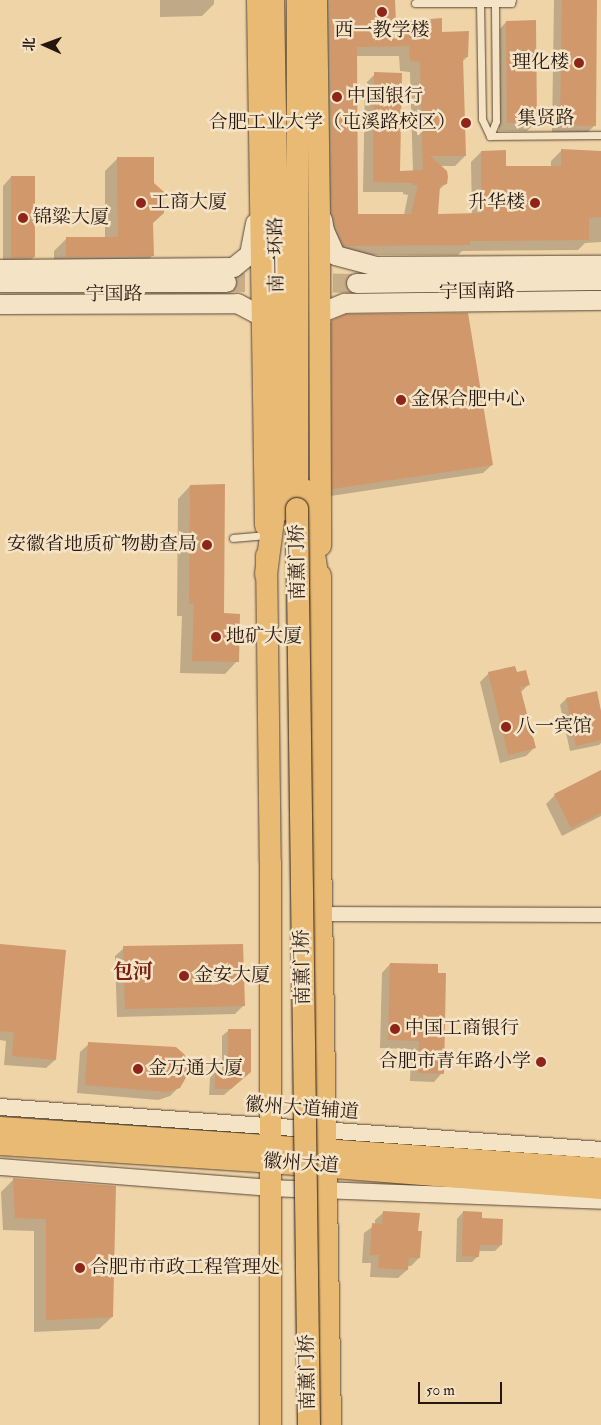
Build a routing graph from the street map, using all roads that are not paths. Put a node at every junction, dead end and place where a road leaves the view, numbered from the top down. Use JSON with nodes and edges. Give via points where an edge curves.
{"nodes":[{"id":1,"x":257,"y":0,"type":"edge"},
{"id":2,"x":273,"y":0,"type":"edge"},
{"id":3,"x":298,"y":0,"type":"edge"},
{"id":4,"x":316,"y":0,"type":"edge"},
{"id":5,"x":512,"y":0,"type":"edge"},
{"id":6,"x":415,"y":3,"type":"dead end"},
{"id":7,"x":480,"y":3,"type":"junction"},
{"id":8,"x":495,"y":3,"type":"junction"},
{"id":9,"x":275,"y":126,"type":"junction"},
{"id":10,"x":601,"y":134,"type":"edge"},
{"id":11,"x":490,"y":136,"type":"junction"},
{"id":12,"x":261,"y":194,"type":"junction"},
{"id":13,"x":319,"y":196,"type":"junction"},
{"id":14,"x":601,"y":264,"type":"edge"},
{"id":15,"x":0,"y":269,"type":"edge"},
{"id":16,"x":601,"y":280,"type":"edge"},
{"id":17,"x":0,"y":282,"type":"edge"},
{"id":18,"x":601,"y":290,"type":"edge"},
{"id":19,"x":0,"y":295,"type":"edge"},
{"id":20,"x":601,"y":300,"type":"edge"},
{"id":21,"x":0,"y":304,"type":"edge"},
{"id":22,"x":319,"y":313,"type":"junction"},
{"id":23,"x":262,"y":317,"type":"junction"},
{"id":24,"x":289,"y":451,"type":"junction"},
{"id":25,"x":290,"y":509,"type":"junction"},
{"id":26,"x":266,"y":535,"type":"junction"},
{"id":27,"x":233,"y":538,"type":"dead end"},
{"id":28,"x":266,"y":574,"type":"junction"},
{"id":29,"x":320,"y":593,"type":"junction"},
{"id":30,"x":321,"y":914,"type":"junction"},
{"id":31,"x":601,"y":915,"type":"edge"},
{"id":32,"x":0,"y":1107,"type":"edge"},
{"id":33,"x":0,"y":1127,"type":"edge"},
{"id":34,"x":0,"y":1144,"type":"edge"},
{"id":35,"x":270,"y":1145,"type":"junction"},
{"id":36,"x":325,"y":1149,"type":"junction"},
{"id":37,"x":601,"y":1150,"type":"edge"},
{"id":38,"x":0,"y":1167,"type":"edge"},
{"id":39,"x":601,"y":1168,"type":"edge"},
{"id":40,"x":270,"y":1188,"type":"junction"},
{"id":41,"x":601,"y":1188,"type":"edge"},
{"id":42,"x":325,"y":1189,"type":"junction"},
{"id":43,"x":601,"y":1201,"type":"edge"},
{"id":44,"x":270,"y":1425,"type":"edge"},
{"id":45,"x":294,"y":1425,"type":"edge"},
{"id":46,"x":309,"y":1425,"type":"edge"},
{"id":47,"x":330,"y":1425,"type":"edge"}],
"edges":[{"from":1,"to":12,"type":"main road"},
{"from":2,"to":9,"type":"highway","name":"南一环路"},
{"from":3,"to":24,"type":"highway","name":"南一环路"},
{"from":4,"to":13,"type":"main road"},
{"from":5,"to":8,"type":"lane","via":[[512,3]]},
{"from":6,"to":7,"type":"lane"},
{"from":7,"to":8,"type":"lane"},
{"from":7,"to":11,"type":"lane","via":[[482,119]]},
{"from":8,"to":11,"type":"lane","via":[[496,121]]},
{"from":9,"to":12,"type":"main road"},
{"from":9,"to":24,"type":"highway","name":"南一环路"},
{"from":10,"to":11,"type":"lane","name":"集贤路"},
{"from":12,"to":15,"type":"main road","via":[[248,254],[233,267]]},
{"from":12,"to":23,"type":"main road"},
{"from":13,"to":14,"type":"main road","via":[[324,230],[335,255],[376,266]]},
{"from":13,"to":22,"type":"main road"},
{"from":16,"to":18,"type":"main road","name":"宁国南路","via":[[354,288]]},
{"from":17,"to":19,"type":"main road","name":"宁国路","via":[[227,288]]},
{"from":20,"to":22,"type":"main road","via":[[344,303]]},
{"from":21,"to":23,"type":"main road","via":[[237,303]]},
{"from":22,"to":29,"type":"main road"},
{"from":23,"to":26,"type":"main road"},
{"from":24,"to":25,"type":"highway","name":"南一环路"},
{"from":24,"to":28,"type":"highway"},
{"from":24,"to":29,"type":"highway"},
{"from":25,"to":45,"type":"highway","name":"南薰门桥"},
{"from":25,"to":46,"type":"highway","name":"南薰门桥","bridge":true},
{"from":26,"to":27,"type":"lane"},
{"from":26,"to":28,"type":"main road"},
{"from":28,"to":35,"type":"main road"},
{"from":29,"to":30,"type":"main road"},
{"from":30,"to":31,"type":"street"},
{"from":30,"to":36,"type":"main road"},
{"from":32,"to":35,"type":"street","name":"徽州大道辅道"},
{"from":33,"to":35,"type":"main road","name":"徽州大道"},
{"from":34,"to":35,"type":"main road","name":"徽州大道"},
{"from":35,"to":36,"type":"main road","name":"徽州大道"},
{"from":35,"to":36,"type":"street","name":"徽州大道辅道"},
{"from":35,"to":40,"type":"main road"},
{"from":36,"to":37,"type":"street","name":"徽州大道辅道"},
{"from":36,"to":39,"type":"main road","name":"徽州大道"},
{"from":36,"to":41,"type":"main road","name":"徽州大道"},
{"from":36,"to":42,"type":"main road"},
{"from":38,"to":40,"type":"street"},
{"from":40,"to":42,"type":"street"},
{"from":40,"to":44,"type":"main road"},
{"from":42,"to":43,"type":"street"},
{"from":42,"to":47,"type":"main road"}]}
